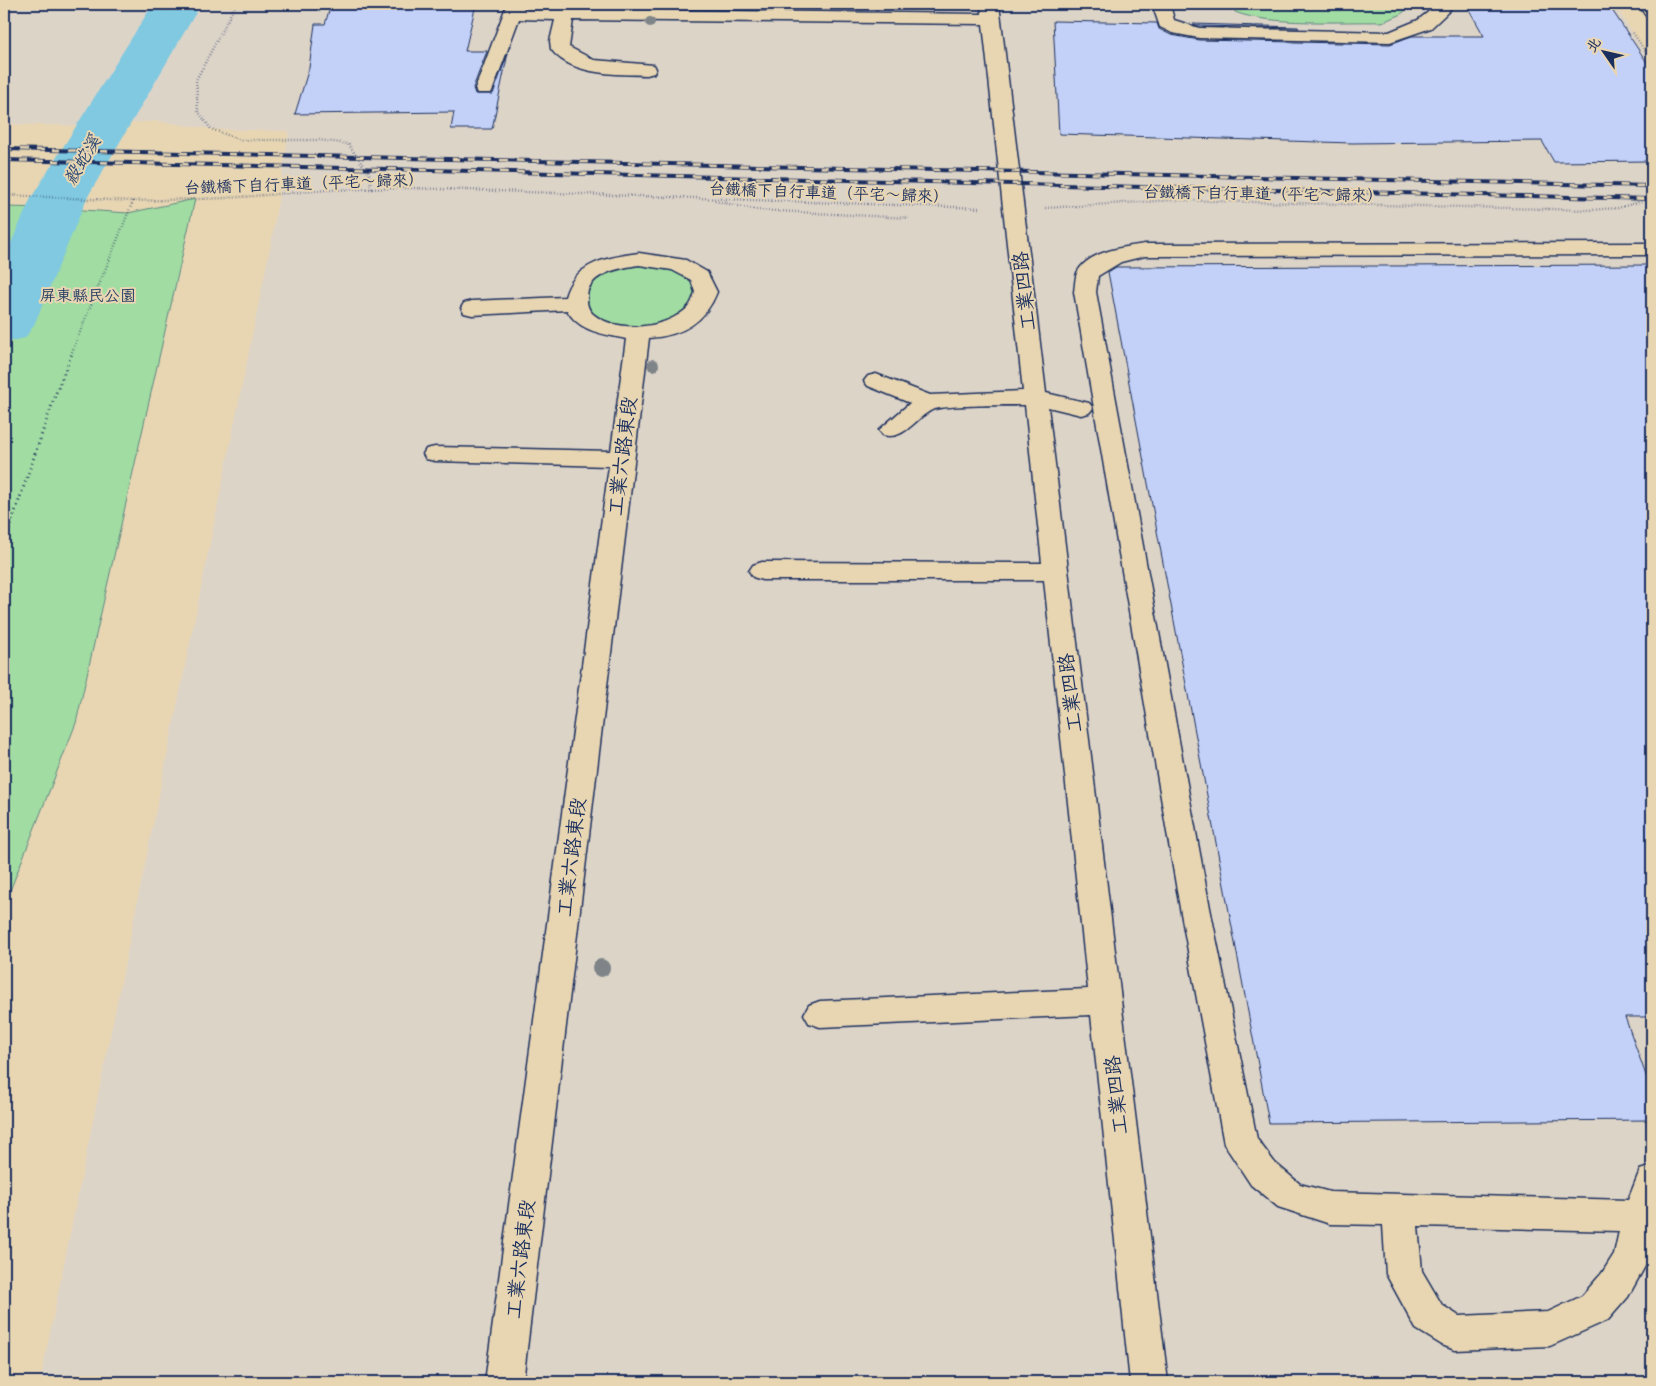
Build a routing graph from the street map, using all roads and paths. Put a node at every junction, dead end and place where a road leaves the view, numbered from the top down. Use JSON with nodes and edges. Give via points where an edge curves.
{"nodes":[{"id":1,"x":236,"y":4,"type":"edge"},
{"id":2,"x":1161,"y":4,"type":"edge"},
{"id":3,"x":1438,"y":4,"type":"edge"},
{"id":4,"x":1647,"y":4,"type":"edge"},
{"id":5,"x":515,"y":8,"type":"edge"},
{"id":6,"x":566,"y":9,"type":"edge"},
{"id":7,"x":992,"y":12,"type":"edge"},
{"id":8,"x":1652,"y":12,"type":"edge"},
{"id":9,"x":648,"y":69,"type":"dead end"},
{"id":10,"x":484,"y":89,"type":"dead end"},
{"id":11,"x":370,"y":189,"type":"junction"},
{"id":12,"x":4,"y":195,"type":"edge"},
{"id":13,"x":1652,"y":198,"type":"edge"},
{"id":14,"x":707,"y":199,"type":"junction"},
{"id":15,"x":133,"y":201,"type":"junction"},
{"id":16,"x":1015,"y":209,"type":"junction"},
{"id":17,"x":909,"y":218,"type":"dead end"},
{"id":18,"x":1652,"y":249,"type":"edge"},
{"id":19,"x":575,"y":303,"type":"junction"},
{"id":20,"x":472,"y":308,"type":"dead end"},
{"id":21,"x":638,"y":333,"type":"junction"},
{"id":22,"x":876,"y":381,"type":"dead end"},
{"id":23,"x":1036,"y":397,"type":"junction"},
{"id":24,"x":927,"y":402,"type":"junction"},
{"id":25,"x":1081,"y":408,"type":"dead end"},
{"id":26,"x":891,"y":430,"type":"dead end"},
{"id":27,"x":435,"y":454,"type":"dead end"},
{"id":28,"x":622,"y":459,"type":"junction"},
{"id":29,"x":4,"y":544,"type":"edge"},
{"id":30,"x":762,"y":571,"type":"dead end"},
{"id":31,"x":1056,"y":572,"type":"junction"},
{"id":32,"x":1106,"y":1001,"type":"junction"},
{"id":33,"x":820,"y":1014,"type":"dead end"},
{"id":34,"x":1652,"y":1181,"type":"edge"},
{"id":35,"x":1399,"y":1210,"type":"junction"},
{"id":36,"x":1646,"y":1216,"type":"edge"},
{"id":37,"x":504,"y":1382,"type":"edge"},
{"id":38,"x":1149,"y":1382,"type":"edge"}],
"edges":[{"from":1,"to":11,"type":"path","via":[[196,80],[198,111],[211,129],[241,140],[319,140],[348,144],[370,175]]},
{"from":2,"to":3,"type":"street","via":[[1166,23],[1199,33],[1390,37],[1434,19],[1441,10]]},
{"from":4,"to":8,"type":"street"},
{"from":5,"to":6,"type":"street"},
{"from":5,"to":10,"type":"street"},
{"from":6,"to":7,"type":"street"},
{"from":6,"to":9,"type":"street","via":[[559,41],[560,49],[567,55],[601,67]]},
{"from":7,"to":16,"type":"street","name":"工業四路"},
{"from":11,"to":14,"type":"path","name":"台鐵橋下自行車道（平宅～歸來）"},
{"from":11,"to":15,"type":"path","name":"台鐵橋下自行車道（平宅～歸來）"},
{"from":12,"to":15,"type":"path","name":"台鐵橋下自行車道（平宅～歸來）"},
{"from":13,"to":16,"type":"path","name":"台鐵橋下自行車道（平宅～歸來）","via":[[1618,208],[1590,210],[1172,200]]},
{"from":14,"to":16,"type":"path","name":"台鐵橋下自行車道（平宅～歸來）"},
{"from":14,"to":17,"type":"path","via":[[758,210]]},
{"from":15,"to":29,"type":"path","via":[[56,393]]},
{"from":16,"to":23,"type":"street","name":"工業四路"},
{"from":18,"to":35,"type":"street","via":[[1145,250],[1116,255],[1100,262],[1087,274],[1086,292],[1193,898],[1241,1144],[1263,1174],[1290,1196],[1330,1208]]},
{"from":19,"to":20,"type":"street"},
{"from":19,"to":21,"type":"street","via":[[581,314],[593,324],[610,330]]},
{"from":19,"to":21,"type":"street","via":[[575,291],[584,279],[617,262],[639,259],[680,264],[695,272],[705,283],[707,296],[702,308],[690,319],[673,327]]},
{"from":21,"to":28,"type":"street","name":"工業六路東段"},
{"from":22,"to":24,"type":"street"},
{"from":23,"to":24,"type":"street"},
{"from":23,"to":25,"type":"street"},
{"from":23,"to":31,"type":"street","name":"工業四路"},
{"from":24,"to":26,"type":"street"},
{"from":27,"to":28,"type":"street"},
{"from":28,"to":37,"type":"street","name":"工業六路東段"},
{"from":30,"to":31,"type":"street"},
{"from":31,"to":32,"type":"street","name":"工業四路"},
{"from":32,"to":33,"type":"street"},
{"from":32,"to":38,"type":"street","name":"工業四路"},
{"from":34,"to":36,"type":"street"},
{"from":35,"to":36,"type":"street"},
{"from":35,"to":36,"type":"street","via":[[1404,1274],[1429,1317],[1455,1333],[1550,1330],[1595,1308],[1631,1259]]}]}
